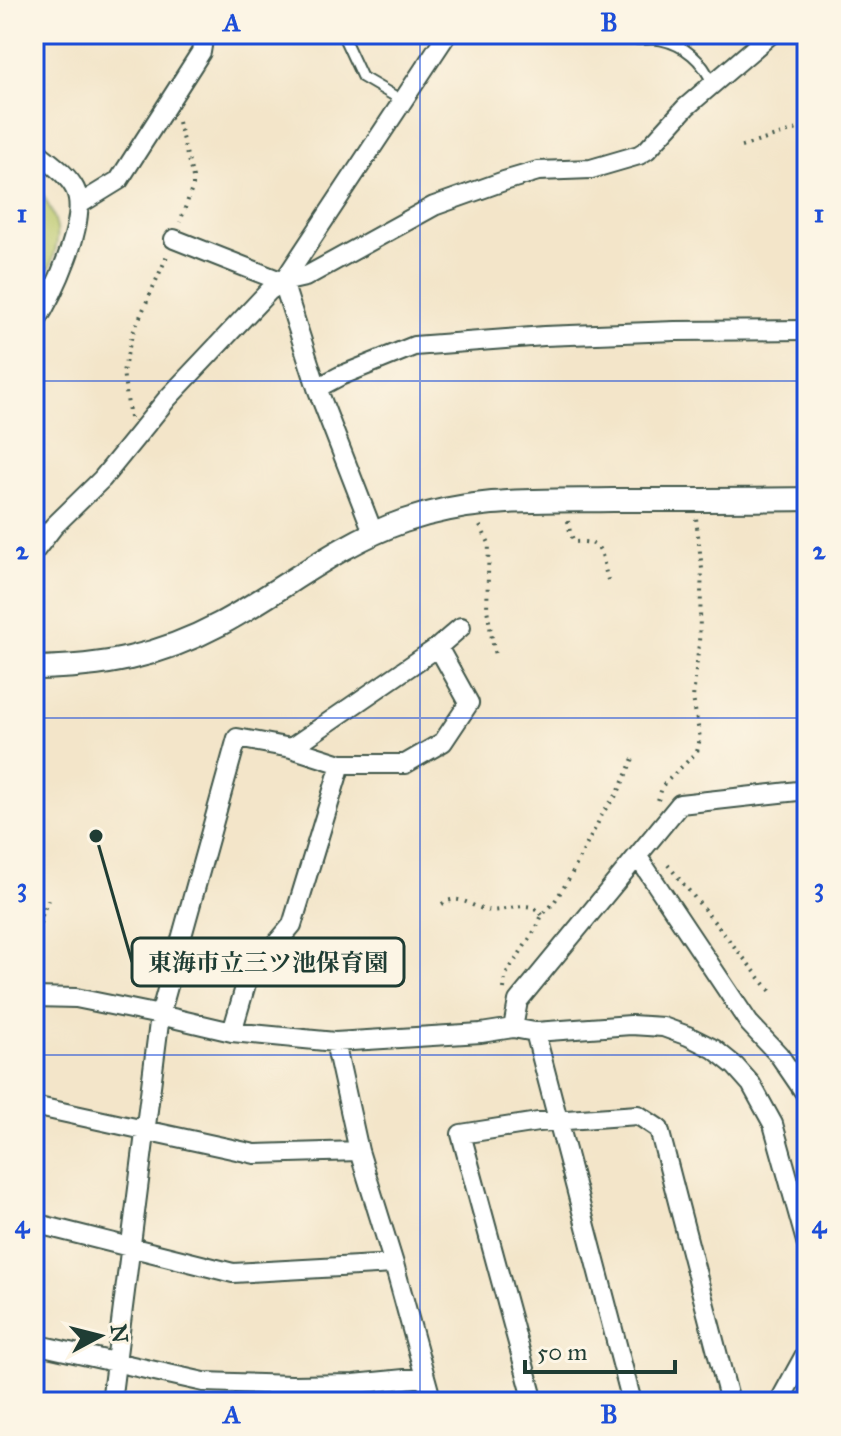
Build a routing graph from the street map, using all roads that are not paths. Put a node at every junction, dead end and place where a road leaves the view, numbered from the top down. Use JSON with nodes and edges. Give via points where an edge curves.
{"nodes":[{"id":1,"x":204,"y":34,"type":"edge"},
{"id":2,"x":342,"y":34,"type":"edge"},
{"id":3,"x":447,"y":34,"type":"edge"},
{"id":4,"x":611,"y":34,"type":"edge"},
{"id":5,"x":771,"y":34,"type":"edge"},
{"id":6,"x":712,"y":83,"type":"junction"},
{"id":7,"x":403,"y":101,"type":"junction"},
{"id":8,"x":34,"y":149,"type":"edge"},
{"id":9,"x":80,"y":204,"type":"junction"},
{"id":10,"x":174,"y":239,"type":"road end"},
{"id":11,"x":283,"y":282,"type":"junction"},
{"id":12,"x":34,"y":325,"type":"edge"},
{"id":13,"x":807,"y":330,"type":"edge"},
{"id":14,"x":317,"y":388,"type":"junction"},
{"id":15,"x":807,"y":499,"type":"edge"},
{"id":16,"x":373,"y":532,"type":"junction"},
{"id":17,"x":34,"y":552,"type":"edge"},
{"id":18,"x":461,"y":627,"type":"dead end"},
{"id":19,"x":438,"y":647,"type":"junction"},
{"id":20,"x":34,"y":668,"type":"edge"},
{"id":21,"x":291,"y":748,"type":"junction"},
{"id":22,"x":341,"y":764,"type":"junction"},
{"id":23,"x":807,"y":790,"type":"edge"},
{"id":24,"x":644,"y":850,"type":"junction"},
{"id":25,"x":34,"y":997,"type":"edge"},
{"id":26,"x":160,"y":1015,"type":"junction"},
{"id":27,"x":513,"y":1028,"type":"junction"},
{"id":28,"x":232,"y":1032,"type":"junction"},
{"id":29,"x":535,"y":1032,"type":"junction"},
{"id":30,"x":335,"y":1042,"type":"junction"},
{"id":31,"x":807,"y":1096,"type":"edge"},
{"id":32,"x":34,"y":1106,"type":"edge"},
{"id":33,"x":557,"y":1121,"type":"junction"},
{"id":34,"x":145,"y":1131,"type":"junction"},
{"id":35,"x":359,"y":1151,"type":"junction"},
{"id":36,"x":34,"y":1223,"type":"edge"},
{"id":37,"x":807,"y":1245,"type":"edge"},
{"id":38,"x":130,"y":1246,"type":"junction"},
{"id":39,"x":394,"y":1264,"type":"junction"},
{"id":40,"x":34,"y":1344,"type":"edge"},
{"id":41,"x":807,"y":1351,"type":"edge"},
{"id":42,"x":116,"y":1362,"type":"junction"},
{"id":43,"x":425,"y":1377,"type":"junction"},
{"id":44,"x":111,"y":1402,"type":"edge"},
{"id":45,"x":432,"y":1402,"type":"edge"},
{"id":46,"x":534,"y":1402,"type":"edge"},
{"id":47,"x":632,"y":1402,"type":"edge"},
{"id":48,"x":730,"y":1402,"type":"edge"},
{"id":49,"x":779,"y":1402,"type":"edge"}],
"edges":[{"from":1,"to":9,"type":"street","via":[[201,52],[119,180]]},
{"from":2,"to":7,"type":"lane","via":[[362,77]]},
{"from":3,"to":7,"type":"street"},
{"from":4,"to":6,"type":"lane","via":[[677,45],[696,57]]},
{"from":5,"to":6,"type":"street"},
{"from":6,"to":11,"type":"street","via":[[639,155],[591,169],[538,171],[504,181],[434,206],[305,277]]},
{"from":7,"to":11,"type":"street"},
{"from":8,"to":9,"type":"street","via":[[69,180]]},
{"from":9,"to":12,"type":"street","via":[[64,266]]},
{"from":10,"to":11,"type":"street"},
{"from":11,"to":14,"type":"street"},
{"from":11,"to":17,"type":"street","via":[[211,350]]},
{"from":13,"to":14,"type":"street","via":[[573,335],[414,346]]},
{"from":14,"to":16,"type":"street"},
{"from":15,"to":16,"type":"street","via":[[499,501],[435,511]]},
{"from":16,"to":20,"type":"street","via":[[190,639],[97,665]]},
{"from":18,"to":19,"type":"street"},
{"from":19,"to":21,"type":"street"},
{"from":19,"to":22,"type":"street","via":[[469,703],[443,742],[405,764]]},
{"from":21,"to":22,"type":"street"},
{"from":21,"to":26,"type":"street","via":[[237,738]]},
{"from":22,"to":28,"type":"street","via":[[292,925],[248,977]]},
{"from":23,"to":24,"type":"street","via":[[680,804]]},
{"from":24,"to":27,"type":"street","via":[[518,1001]]},
{"from":24,"to":31,"type":"street","via":[[749,1023]]},
{"from":25,"to":26,"type":"street","via":[[76,998]]},
{"from":26,"to":28,"type":"street"},
{"from":26,"to":34,"type":"street"},
{"from":27,"to":29,"type":"street"},
{"from":27,"to":30,"type":"street"},
{"from":28,"to":30,"type":"street"},
{"from":29,"to":33,"type":"street"},
{"from":29,"to":37,"type":"street","via":[[663,1027],[714,1049],[751,1084],[765,1107]]},
{"from":30,"to":35,"type":"street"},
{"from":32,"to":34,"type":"street"},
{"from":33,"to":46,"type":"street","via":[[461,1134]]},
{"from":33,"to":47,"type":"street"},
{"from":33,"to":48,"type":"street","via":[[638,1115],[659,1129]]},
{"from":34,"to":35,"type":"street","via":[[255,1154]]},
{"from":34,"to":38,"type":"street"},
{"from":35,"to":39,"type":"street"},
{"from":36,"to":38,"type":"street"},
{"from":38,"to":39,"type":"street","via":[[233,1273]]},
{"from":38,"to":42,"type":"street"},
{"from":39,"to":43,"type":"street"},
{"from":40,"to":42,"type":"street"},
{"from":41,"to":49,"type":"street"},
{"from":42,"to":43,"type":"street","via":[[204,1382],[354,1384]]},
{"from":42,"to":44,"type":"street"},
{"from":43,"to":45,"type":"street"}]}
